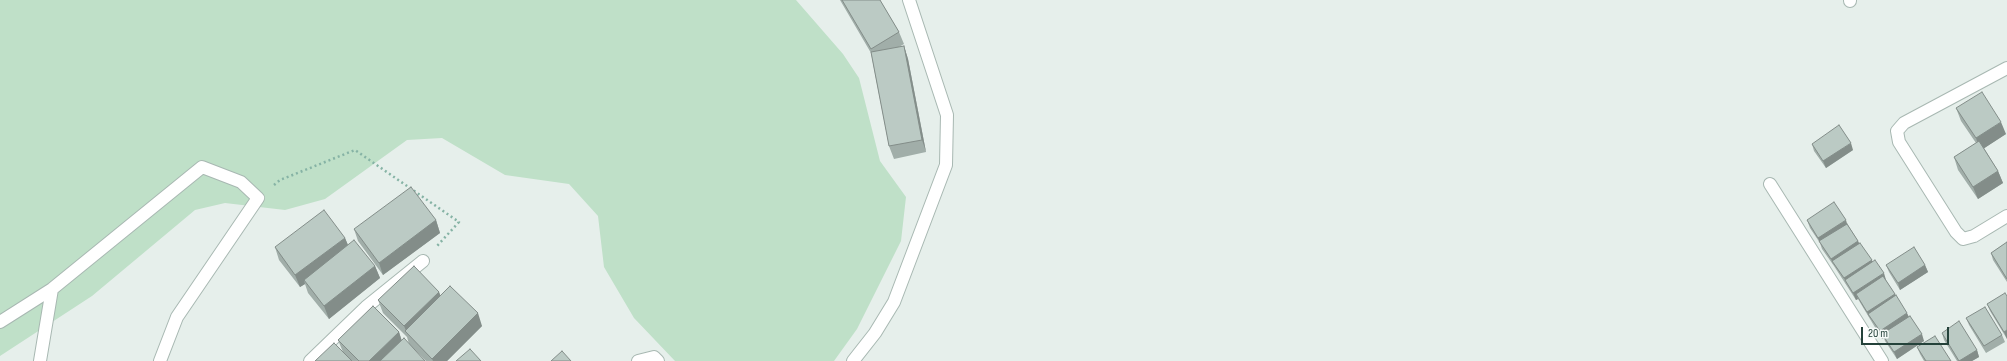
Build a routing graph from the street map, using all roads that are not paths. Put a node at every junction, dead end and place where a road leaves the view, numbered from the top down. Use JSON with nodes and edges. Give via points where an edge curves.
{"nodes":[{"id":1,"x":909,"y":0,"type":"edge"},
{"id":2,"x":2007,"y":68,"type":"edge"},
{"id":3,"x":1770,"y":184,"type":"dead end"},
{"id":4,"x":2007,"y":216,"type":"edge"},
{"id":5,"x":423,"y":261,"type":"road end"},
{"id":6,"x":52,"y":289,"type":"junction"},
{"id":7,"x":0,"y":322,"type":"edge"},
{"id":8,"x":40,"y":361,"type":"edge"},
{"id":9,"x":160,"y":361,"type":"edge"},
{"id":10,"x":310,"y":361,"type":"edge"},
{"id":11,"x":638,"y":361,"type":"edge"},
{"id":12,"x":658,"y":361,"type":"edge"},
{"id":13,"x":853,"y":361,"type":"edge"},
{"id":14,"x":1882,"y":361,"type":"edge"}],
"edges":[{"from":1,"to":13,"type":"street","via":[[947,115],[946,165],[894,302],[875,333]]},
{"from":2,"to":4,"type":"street","via":[[1904,123],[1896,132],[1899,142],[1963,239],[1974,236]]},
{"from":3,"to":14,"type":"street"},
{"from":5,"to":10,"type":"street","via":[[366,307]]},
{"from":6,"to":7,"type":"street"},
{"from":6,"to":8,"type":"street"},
{"from":6,"to":9,"type":"street","via":[[202,167],[241,182],[258,198],[177,317]]},
{"from":11,"to":12,"type":"street","via":[[654,357]]}]}
